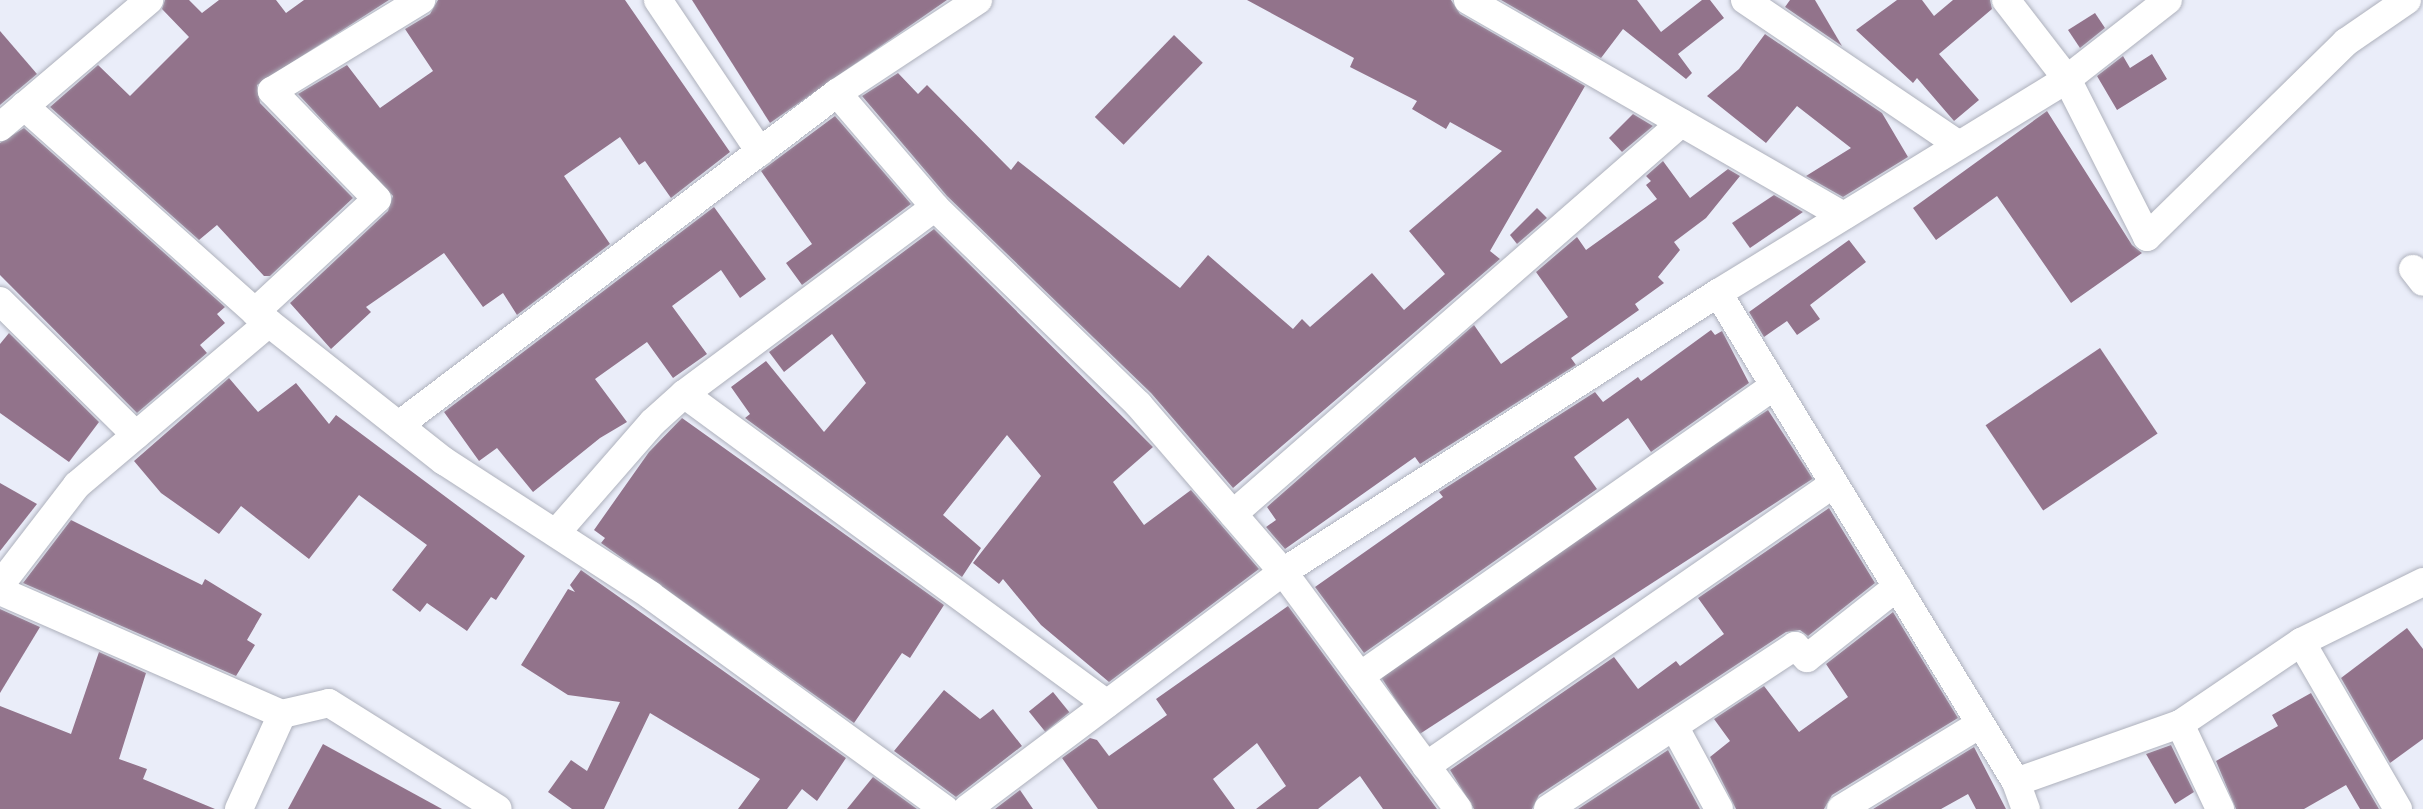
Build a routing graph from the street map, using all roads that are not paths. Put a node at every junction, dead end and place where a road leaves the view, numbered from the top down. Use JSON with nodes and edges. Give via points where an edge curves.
{"nodes":[{"id":1,"x":149,"y":0,"type":"edge"},
{"id":2,"x":421,"y":0,"type":"edge"},
{"id":3,"x":658,"y":0,"type":"edge"},
{"id":4,"x":978,"y":0,"type":"edge"},
{"id":5,"x":1468,"y":0,"type":"edge"},
{"id":6,"x":1745,"y":0,"type":"edge"},
{"id":7,"x":2006,"y":0,"type":"edge"},
{"id":8,"x":2168,"y":0,"type":"edge"},
{"id":9,"x":2407,"y":0,"type":"edge"},
{"id":10,"x":2067,"y":79,"type":"junction"},
{"id":11,"x":837,"y":93,"type":"junction"},
{"id":12,"x":24,"y":106,"type":"junction"},
{"id":13,"x":1681,"y":123,"type":"junction"},
{"id":14,"x":0,"y":127,"type":"edge"},
{"id":15,"x":1959,"y":145,"type":"junction"},
{"id":16,"x":760,"y":152,"type":"junction"},
{"id":17,"x":935,"y":207,"type":"junction"},
{"id":18,"x":1843,"y":216,"type":"junction"},
{"id":19,"x":1718,"y":293,"type":"junction"},
{"id":20,"x":0,"y":301,"type":"edge"},
{"id":21,"x":262,"y":318,"type":"junction"},
{"id":22,"x":1774,"y":386,"type":"junction"},
{"id":23,"x":684,"y":394,"type":"junction"},
{"id":24,"x":399,"y":425,"type":"junction"},
{"id":25,"x":136,"y":435,"type":"junction"},
{"id":26,"x":1834,"y":484,"type":"junction"},
{"id":27,"x":1233,"y":514,"type":"junction"},
{"id":28,"x":556,"y":533,"type":"junction"},
{"id":29,"x":1283,"y":572,"type":"junction"},
{"id":30,"x":2423,"y":582,"type":"edge"},
{"id":31,"x":0,"y":585,"type":"edge"},
{"id":32,"x":1897,"y":587,"type":"junction"},
{"id":33,"x":0,"y":591,"type":"edge"},
{"id":34,"x":2301,"y":642,"type":"junction"},
{"id":35,"x":1360,"y":676,"type":"junction"},
{"id":36,"x":1107,"y":704,"type":"junction"},
{"id":37,"x":282,"y":714,"type":"junction"},
{"id":38,"x":2180,"y":723,"type":"junction"},
{"id":39,"x":1980,"y":724,"type":"junction"},
{"id":40,"x":1674,"y":726,"type":"junction"},
{"id":41,"x":1426,"y":766,"type":"junction"},
{"id":42,"x":2016,"y":782,"type":"junction"},
{"id":43,"x":239,"y":809,"type":"edge"},
{"id":44,"x":498,"y":809,"type":"edge"},
{"id":45,"x":945,"y":809,"type":"edge"},
{"id":46,"x":967,"y":809,"type":"edge"},
{"id":47,"x":1458,"y":809,"type":"edge"},
{"id":48,"x":1548,"y":809,"type":"edge"},
{"id":49,"x":1719,"y":809,"type":"edge"},
{"id":50,"x":1841,"y":809,"type":"edge"},
{"id":51,"x":2026,"y":809,"type":"edge"},
{"id":52,"x":2220,"y":809,"type":"edge"},
{"id":53,"x":2398,"y":809,"type":"edge"}],
"edges":[{"from":1,"to":12,"type":"street"},
{"from":2,"to":21,"type":"street","via":[[272,91],[377,199]]},
{"from":3,"to":16,"type":"street"},
{"from":4,"to":11,"type":"street"},
{"from":5,"to":13,"type":"street"},
{"from":6,"to":15,"type":"street"},
{"from":7,"to":10,"type":"street"},
{"from":8,"to":10,"type":"street"},
{"from":9,"to":10,"type":"street","via":[[2346,43],[2147,237]]},
{"from":10,"to":15,"type":"street"},
{"from":11,"to":16,"type":"street"},
{"from":11,"to":17,"type":"street"},
{"from":12,"to":14,"type":"street"},
{"from":12,"to":21,"type":"street"},
{"from":13,"to":18,"type":"street"},
{"from":13,"to":27,"type":"street"},
{"from":15,"to":18,"type":"street"},
{"from":16,"to":24,"type":"street"},
{"from":17,"to":23,"type":"street"},
{"from":17,"to":27,"type":"street","via":[[1139,405]]},
{"from":18,"to":19,"type":"street"},
{"from":19,"to":22,"type":"street"},
{"from":19,"to":29,"type":"street"},
{"from":20,"to":25,"type":"street"},
{"from":21,"to":24,"type":"street"},
{"from":21,"to":25,"type":"street"},
{"from":22,"to":26,"type":"street"},
{"from":22,"to":35,"type":"street"},
{"from":23,"to":28,"type":"street","via":[[653,422]]},
{"from":23,"to":36,"type":"street"},
{"from":24,"to":28,"type":"street","via":[[444,461]]},
{"from":25,"to":31,"type":"street","via":[[77,485]]},
{"from":26,"to":32,"type":"street"},
{"from":26,"to":41,"type":"street"},
{"from":27,"to":29,"type":"street"},
{"from":28,"to":45,"type":"street","via":[[650,595]]},
{"from":29,"to":35,"type":"street"},
{"from":29,"to":36,"type":"street"},
{"from":30,"to":34,"type":"street"},
{"from":32,"to":39,"type":"street"},
{"from":32,"to":40,"type":"street","via":[[1807,657],[1795,646]]},
{"from":33,"to":37,"type":"street"},
{"from":34,"to":38,"type":"street"},
{"from":34,"to":53,"type":"street"},
{"from":35,"to":41,"type":"street"},
{"from":36,"to":46,"type":"street"},
{"from":37,"to":43,"type":"street"},
{"from":37,"to":44,"type":"street","via":[[329,703]]},
{"from":38,"to":42,"type":"street"},
{"from":38,"to":52,"type":"street"},
{"from":39,"to":42,"type":"street"},
{"from":39,"to":50,"type":"street"},
{"from":40,"to":48,"type":"street"},
{"from":40,"to":49,"type":"street"},
{"from":41,"to":47,"type":"street"},
{"from":42,"to":51,"type":"street"}]}
